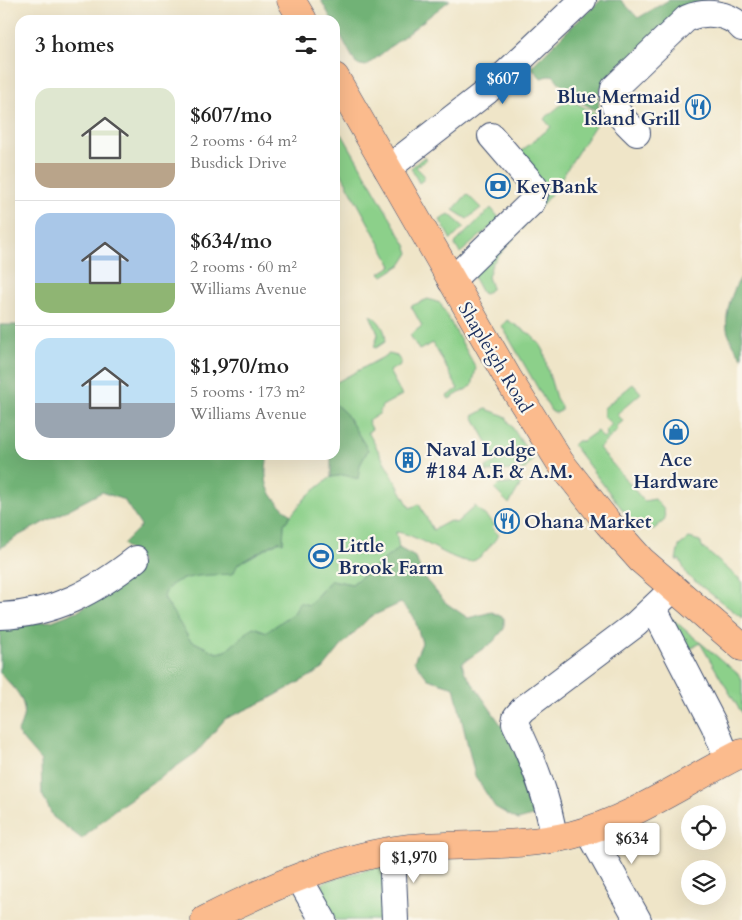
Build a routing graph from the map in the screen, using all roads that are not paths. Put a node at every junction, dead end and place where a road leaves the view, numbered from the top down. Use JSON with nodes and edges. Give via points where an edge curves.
{"nodes":[{"id":1,"x":291,"y":0,"type":"edge"},
{"id":2,"x":583,"y":0,"type":"edge"},
{"id":3,"x":300,"y":15,"type":"edge"},
{"id":4,"x":742,"y":28,"type":"edge"},
{"id":5,"x":340,"y":86,"type":"edge"},
{"id":6,"x":637,"y":133,"type":"dead end"},
{"id":7,"x":491,"y":136,"type":"dead end"},
{"id":8,"x":387,"y":169,"type":"junction"},
{"id":9,"x":451,"y":281,"type":"junction"},
{"id":10,"x":136,"y":559,"type":"dead end"},
{"id":11,"x":673,"y":589,"type":"junction"},
{"id":12,"x":654,"y":609,"type":"junction"},
{"id":13,"x":0,"y":616,"type":"edge"},
{"id":14,"x":742,"y":647,"type":"edge"},
{"id":15,"x":735,"y":757,"type":"edge"},
{"id":16,"x":588,"y":830,"type":"junction"},
{"id":17,"x":554,"y":838,"type":"junction"},
{"id":18,"x":392,"y":851,"type":"junction"},
{"id":19,"x":299,"y":878,"type":"junction"},
{"id":20,"x":204,"y":920,"type":"edge"},
{"id":21,"x":323,"y":920,"type":"edge"},
{"id":22,"x":395,"y":920,"type":"edge"},
{"id":23,"x":638,"y":920,"type":"edge"}],
"edges":[{"from":1,"to":3,"type":"main road"},
{"from":2,"to":8,"type":"street","via":[[486,92]]},
{"from":4,"to":6,"type":"street","via":[[717,14],[697,14],[686,18],[614,88],[612,99],[616,111]]},
{"from":5,"to":8,"type":"main road","name":"Shapleigh Road"},
{"from":7,"to":9,"type":"street","via":[[534,186],[535,194],[532,202],[511,225]]},
{"from":8,"to":9,"type":"main road","name":"Shapleigh Road"},
{"from":9,"to":11,"type":"main road","name":"Shapleigh Road","via":[[560,462],[608,523]]},
{"from":10,"to":13,"type":"street","via":[[90,593],[71,602],[49,610]]},
{"from":11,"to":12,"type":"street"},
{"from":11,"to":14,"type":"main road","name":"Shapleigh Road"},
{"from":12,"to":15,"type":"street","via":[[714,726]]},
{"from":12,"to":17,"type":"street","via":[[516,717],[515,723],[545,795]]},
{"from":15,"to":16,"type":"main road","via":[[624,816]]},
{"from":16,"to":17,"type":"main road"},
{"from":16,"to":23,"type":"street"},
{"from":17,"to":18,"type":"main road"},
{"from":18,"to":19,"type":"main road"},
{"from":18,"to":22,"type":"street"},
{"from":19,"to":20,"type":"main road"},
{"from":19,"to":21,"type":"street"}]}
